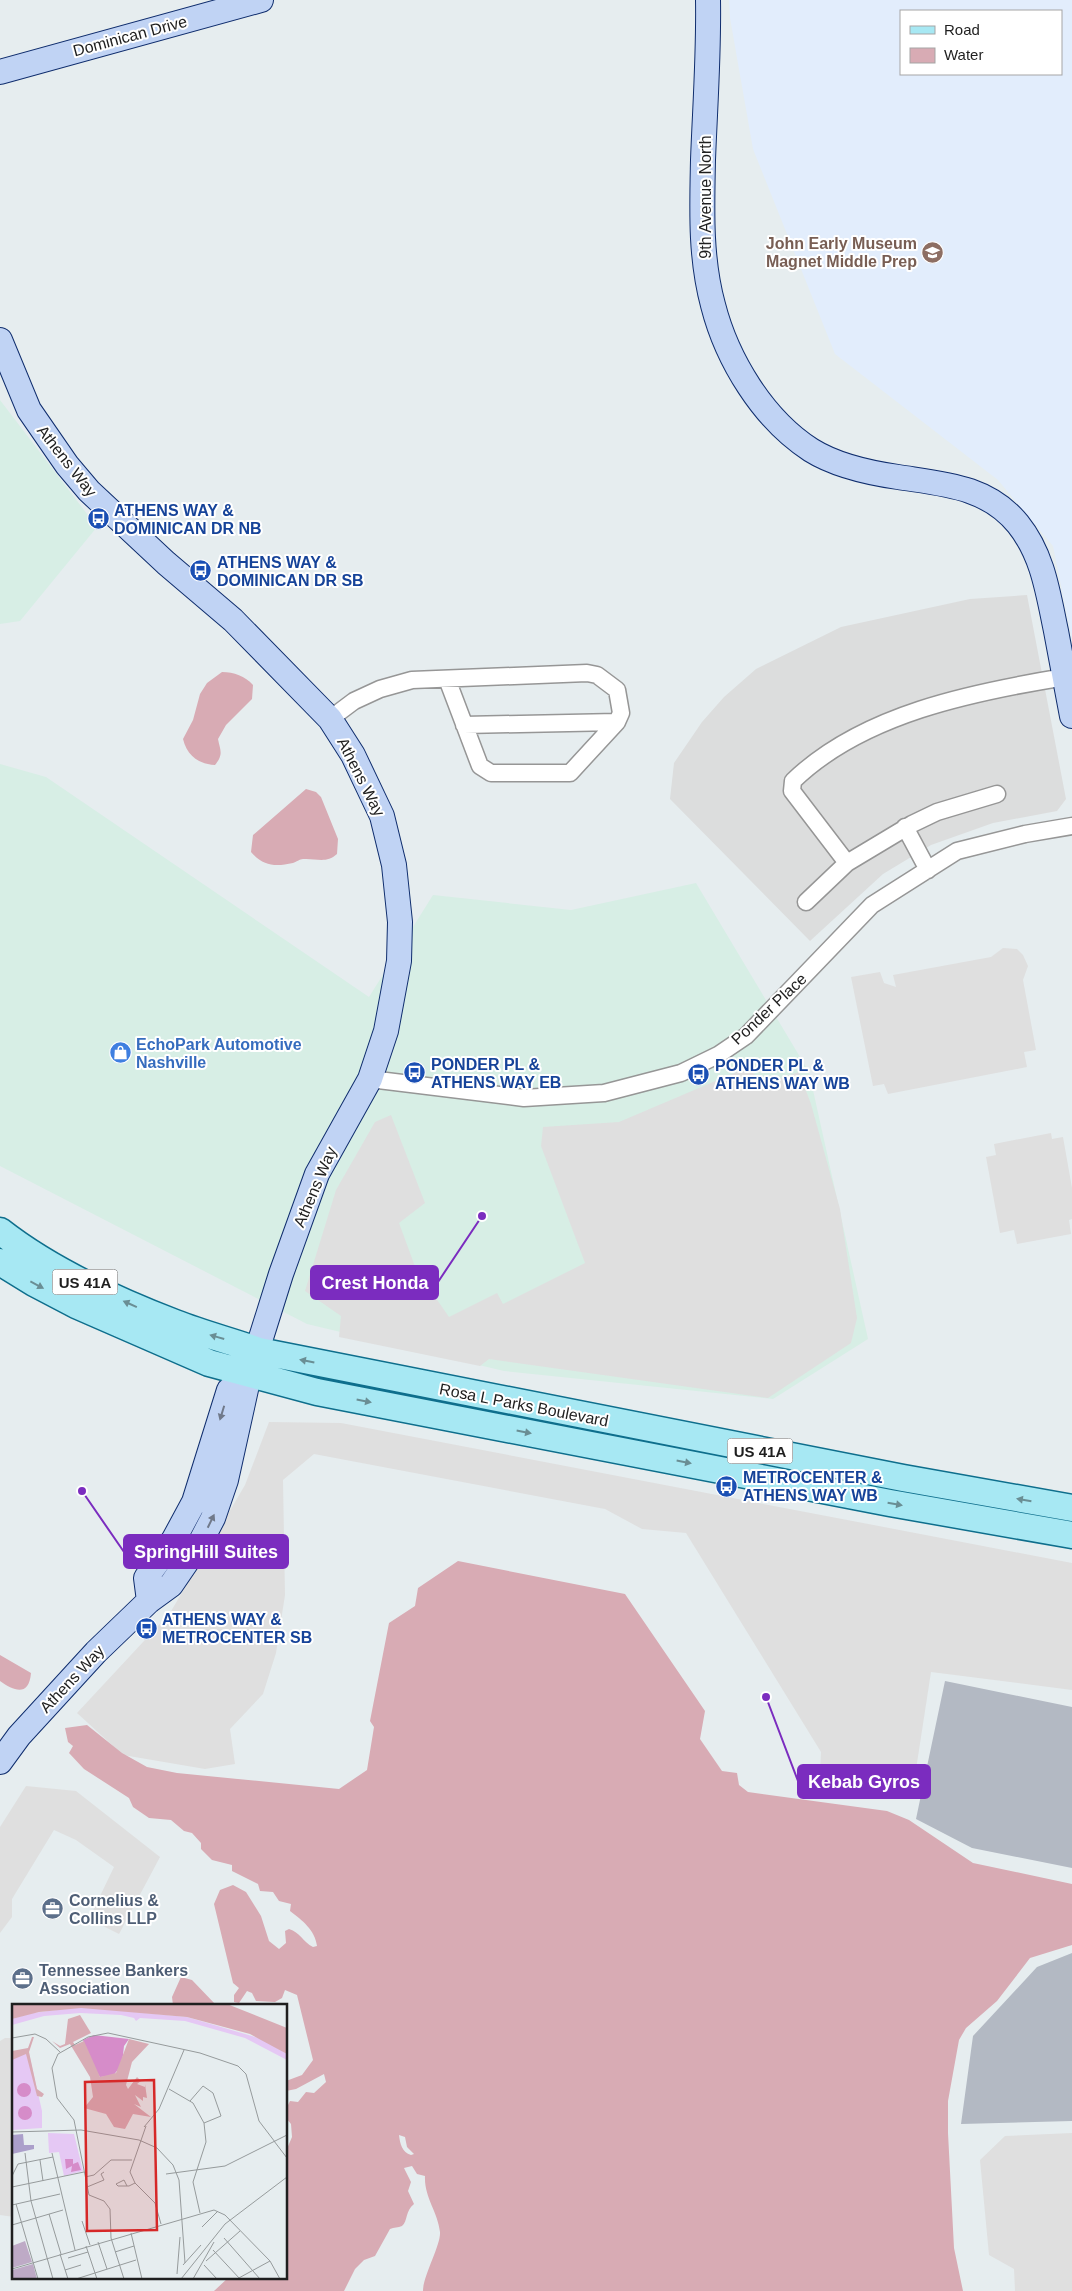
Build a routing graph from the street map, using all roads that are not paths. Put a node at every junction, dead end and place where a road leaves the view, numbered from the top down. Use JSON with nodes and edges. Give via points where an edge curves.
{"nodes":[{"id":1,"x":261,"y":0,"type":"edge"},
{"id":2,"x":708,"y":0,"type":"edge"},
{"id":3,"x":0,"y":72,"type":"edge"},
{"id":4,"x":0,"y":340,"type":"edge"},
{"id":5,"x":1065,"y":677,"type":"junction"},
{"id":6,"x":447,"y":679,"type":"junction"},
{"id":7,"x":1072,"y":716,"type":"edge"},
{"id":8,"x":330,"y":719,"type":"junction"},
{"id":9,"x":617,"y":722,"type":"junction"},
{"id":10,"x":464,"y":725,"type":"junction"},
{"id":11,"x":997,"y":794,"type":"dead end"},
{"id":12,"x":1072,"y":826,"type":"edge"},
{"id":13,"x":905,"y":827,"type":"junction"},
{"id":14,"x":847,"y":863,"type":"junction"},
{"id":15,"x":928,"y":870,"type":"junction"},
{"id":16,"x":806,"y":902,"type":"dead end"},
{"id":17,"x":370,"y":1079,"type":"junction"},
{"id":18,"x":0,"y":1231,"type":"edge"},
{"id":19,"x":0,"y":1262,"type":"edge"},
{"id":20,"x":259,"y":1351,"type":"junction"},
{"id":21,"x":249,"y":1376,"type":"junction"},
{"id":22,"x":1072,"y":1508,"type":"edge"},
{"id":23,"x":1072,"y":1535,"type":"edge"},
{"id":24,"x":0,"y":1762,"type":"edge"}],
"edges":[{"from":1,"to":3,"type":"street","name":"Dominican Drive"},
{"from":2,"to":5,"type":"street","name":"9th Avenue North","via":[[702,243],[713,306],[741,372],[772,415],[812,451],[865,470],[938,482],[975,492],[1005,512],[1026,536],[1042,567]]},
{"from":4,"to":8,"type":"street","name":"Athens Way","via":[[29,410],[89,491],[233,620]]},
{"from":5,"to":7,"type":"street","name":"9th Avenue North"},
{"from":5,"to":14,"type":"street","via":[[989,690],[929,708],[872,729],[839,746],[801,773],[793,781],[792,791]]},
{"from":6,"to":8,"type":"street","via":[[412,680],[380,689],[354,701]]},
{"from":6,"to":9,"type":"street","via":[[597,675],[617,690],[621,713]]},
{"from":6,"to":10,"type":"street"},
{"from":8,"to":17,"type":"street","name":"Athens Way","via":[[353,755],[382,816],[397,890],[399,961],[386,1031]]},
{"from":9,"to":10,"type":"street"},
{"from":9,"to":10,"type":"street","via":[[570,772],[491,773],[480,766]]},
{"from":11,"to":13,"type":"street","via":[[937,812]]},
{"from":12,"to":15,"type":"street","name":"Ponder Place","via":[[958,851]]},
{"from":13,"to":14,"type":"street"},
{"from":13,"to":15,"type":"street"},
{"from":14,"to":16,"type":"street"},
{"from":15,"to":17,"type":"street","name":"Ponder Place","via":[[872,905],[746,1036],[718,1055],[681,1073],[604,1093],[524,1098]]},
{"from":17,"to":20,"type":"street","name":"Athens Way","via":[[317,1174],[281,1274]]},
{"from":20,"to":18,"type":"main road","name":"Rosa L Parks Boulevard","number":"US 41A","one_way":true,"via":[[175,1323],[96,1289]]},
{"from":19,"to":21,"type":"main road","name":"Rosa L Parks Boulevard","number":"US 41A","one_way":true,"via":[[76,1305],[209,1363]]},
{"from":20,"to":21,"type":"street","name":"Athens Way"},
{"from":22,"to":20,"type":"main road","name":"Rosa L Parks Boulevard","number":"US 41A","one_way":true,"via":[[903,1478]]},
{"from":21,"to":23,"type":"main road","name":"Rosa L Parks Boulevard","number":"US 41A","one_way":true,"via":[[326,1394],[890,1503]]},
{"from":21,"to":24,"type":"street","name":"Athens Way","via":[[226,1480],[201,1541],[171,1585],[148,1601],[96,1652],[19,1736]]}]}
